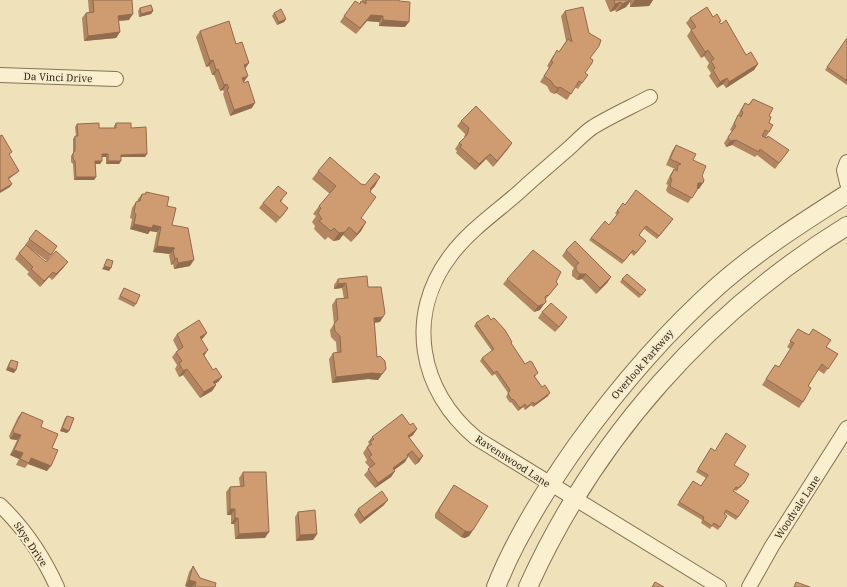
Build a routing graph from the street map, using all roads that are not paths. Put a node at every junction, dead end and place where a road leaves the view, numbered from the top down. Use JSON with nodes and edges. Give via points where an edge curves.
{"nodes":[{"id":1,"x":0,"y":75,"type":"edge"},
{"id":2,"x":116,"y":79,"type":"dead end"},
{"id":3,"x":650,"y":97,"type":"dead end"},
{"id":4,"x":847,"y":162,"type":"edge"},
{"id":5,"x":847,"y":183,"type":"edge"},
{"id":6,"x":847,"y":194,"type":"edge"},
{"id":7,"x":847,"y":226,"type":"edge"},
{"id":8,"x":847,"y":428,"type":"edge"},
{"id":9,"x":549,"y":485,"type":"junction"},
{"id":10,"x":574,"y":500,"type":"junction"},
{"id":11,"x":0,"y":505,"type":"edge"},
{"id":12,"x":57,"y":587,"type":"edge"},
{"id":13,"x":496,"y":587,"type":"edge"},
{"id":14,"x":528,"y":587,"type":"edge"},
{"id":15,"x":719,"y":587,"type":"edge"},
{"id":16,"x":749,"y":587,"type":"edge"}],
"edges":[{"from":1,"to":2,"type":"street","name":"Da Vinci Drive"},
{"from":3,"to":9,"type":"street","name":"Ravenswood Lane","via":[[592,128],[474,231],[443,267],[430,292],[426,307],[423,323],[427,363],[435,388],[449,412],[476,438]]},
{"from":4,"to":5,"type":"street","via":[[844,170]]},
{"from":6,"to":9,"type":"street","name":"Overlook Parkway","via":[[754,257],[679,322],[613,396]]},
{"from":7,"to":10,"type":"street","via":[[809,250],[760,288],[689,352],[611,444]]},
{"from":8,"to":16,"type":"street","name":"Woodvale Lane"},
{"from":9,"to":10,"type":"street","name":"Ravenswood Lane"},
{"from":9,"to":13,"type":"street","name":"Overlook Parkway","via":[[520,536]]},
{"from":10,"to":14,"type":"street"},
{"from":10,"to":15,"type":"street","name":"Ravenswood Lane"},
{"from":11,"to":12,"type":"street","name":"Skye Drive","via":[[14,518],[40,552]]}]}
